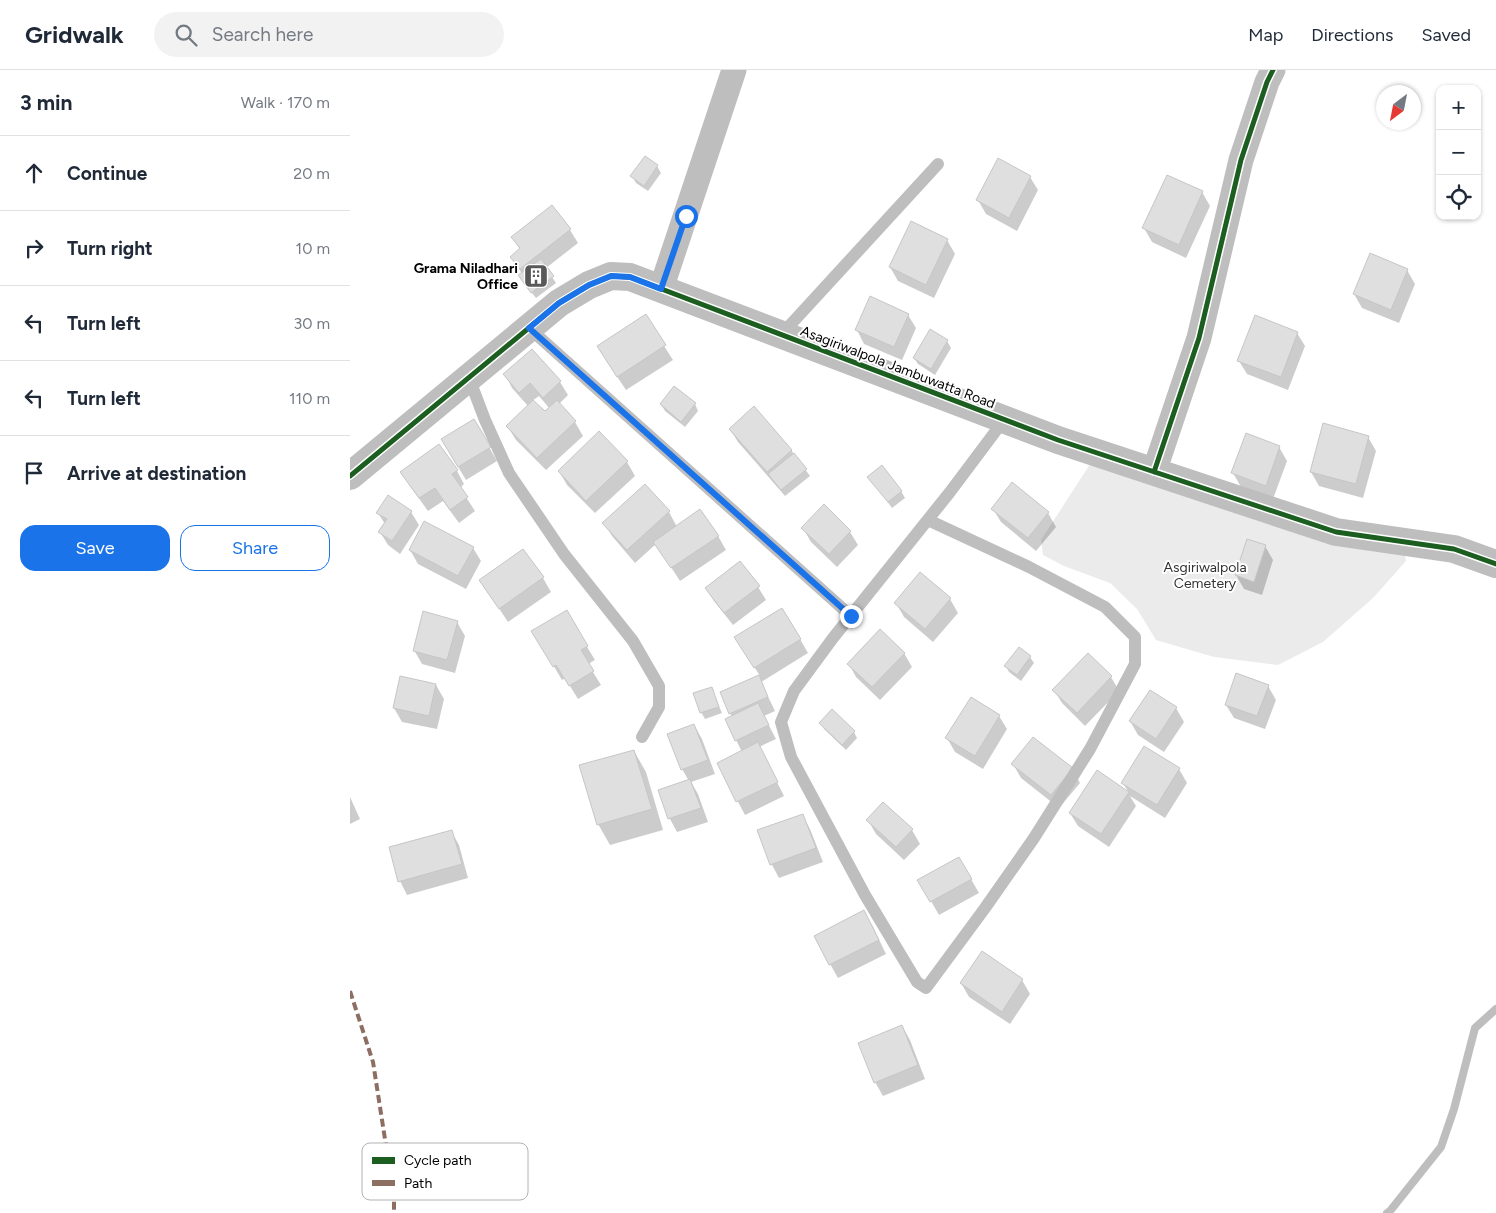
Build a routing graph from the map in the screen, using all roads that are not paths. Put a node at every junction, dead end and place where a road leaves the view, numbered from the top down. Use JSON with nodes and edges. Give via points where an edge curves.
{"nodes":[{"id":1,"x":734,"y":70,"type":"edge"},
{"id":2,"x":1273,"y":70,"type":"edge"},
{"id":3,"x":938,"y":164,"type":"dead end"},
{"id":4,"x":661,"y":289,"type":"junction"},
{"id":5,"x":529,"y":328,"type":"junction"},
{"id":6,"x":781,"y":334,"type":"junction"},
{"id":7,"x":469,"y":378,"type":"junction"},
{"id":8,"x":1004,"y":420,"type":"junction"},
{"id":9,"x":1154,"y":472,"type":"junction"},
{"id":10,"x":350,"y":476,"type":"edge"},
{"id":11,"x":928,"y":520,"type":"junction"},
{"id":12,"x":1496,"y":564,"type":"edge"},
{"id":13,"x":851,"y":616,"type":"junction"},
{"id":14,"x":642,"y":737,"type":"dead end"}],
"edges":[{"from":1,"to":4,"type":"street"},
{"from":2,"to":9,"type":"street","via":[[1241,160],[1199,338]]},
{"from":3,"to":6,"type":"lane"},
{"from":4,"to":5,"type":"street","name":"Asagiriwalpola Jambuwatta Road","via":[[630,277],[611,276],[559,303]]},
{"from":4,"to":6,"type":"street","name":"Asagiriwalpola Jambuwatta Road"},
{"from":5,"to":7,"type":"street","name":"Asagiriwalpola Jambuwatta Road"},
{"from":5,"to":13,"type":"lane"},
{"from":6,"to":8,"type":"street","name":"Asagiriwalpola Jambuwatta Road"},
{"from":7,"to":10,"type":"street","name":"Asagiriwalpola Jambuwatta Road"},
{"from":7,"to":14,"type":"lane","via":[[509,473],[564,554],[633,641],[659,686],[659,707]]},
{"from":8,"to":9,"type":"street","name":"Asagiriwalpola Jambuwatta Road"},
{"from":8,"to":11,"type":"lane"},
{"from":9,"to":12,"type":"street","name":"Asagiriwalpola Jambuwatta Road","via":[[1336,532],[1454,549]]},
{"from":11,"to":13,"type":"lane"},
{"from":11,"to":13,"type":"lane","via":[[1105,607],[1135,637],[1135,664],[1090,749],[1034,838],[926,988],[917,982],[865,895],[791,757],[781,722],[794,691]]}]}
